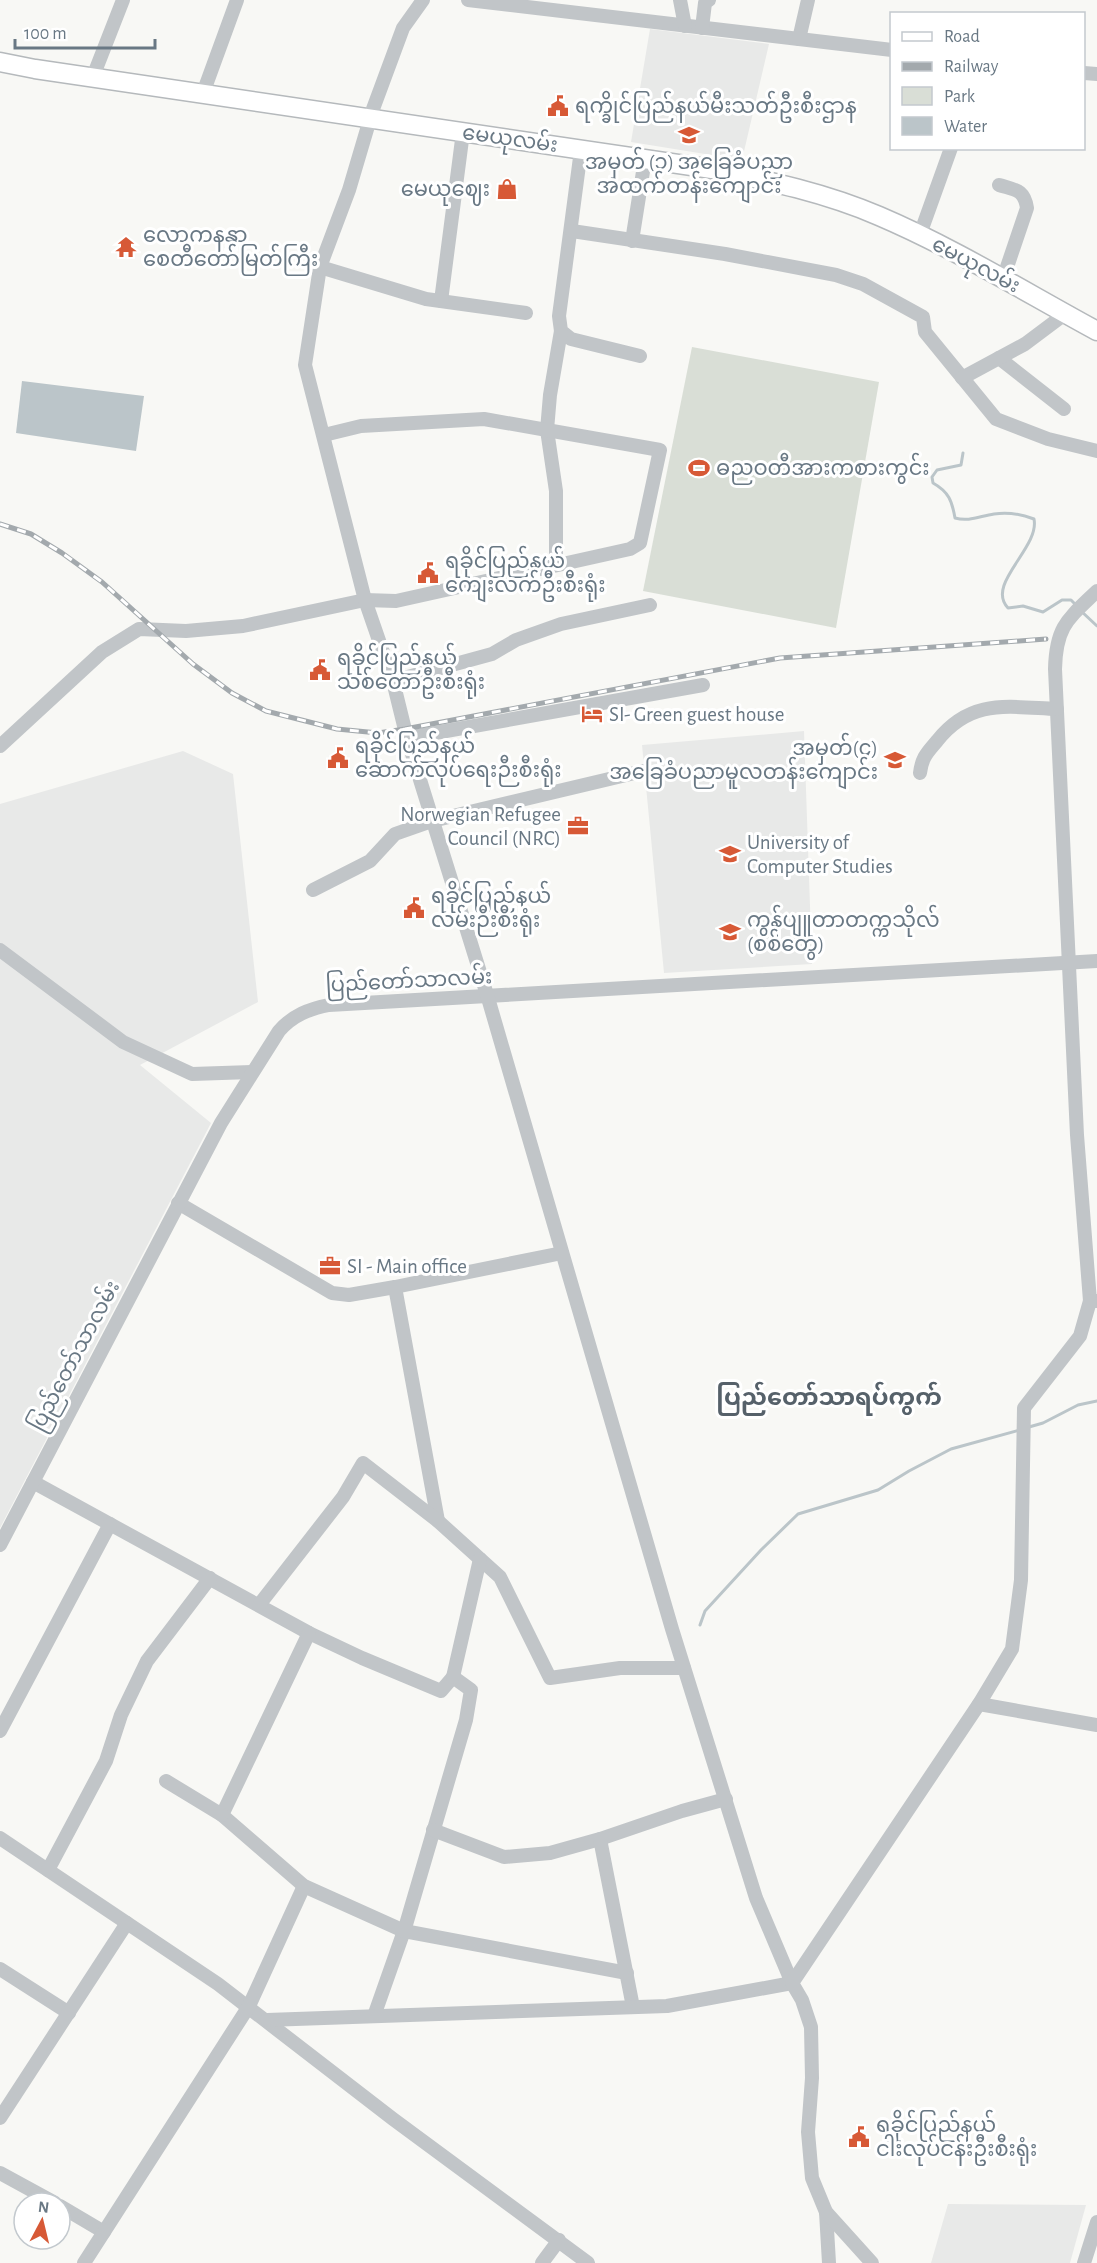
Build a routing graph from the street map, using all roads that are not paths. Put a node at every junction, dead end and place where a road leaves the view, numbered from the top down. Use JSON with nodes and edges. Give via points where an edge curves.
{"nodes":[{"id":1,"x":123,"y":0,"type":"edge"},
{"id":2,"x":237,"y":0,"type":"edge"},
{"id":3,"x":423,"y":0,"type":"edge"},
{"id":4,"x":468,"y":0,"type":"edge"},
{"id":5,"x":680,"y":0,"type":"edge"},
{"id":6,"x":709,"y":0,"type":"edge"},
{"id":7,"x":808,"y":0,"type":"edge"},
{"id":8,"x":685,"y":26,"type":"junction"},
{"id":9,"x":702,"y":28,"type":"junction"},
{"id":10,"x":799,"y":39,"type":"junction"},
{"id":11,"x":890,"y":50,"type":"edge"},
{"id":12,"x":0,"y":53,"type":"edge"},
{"id":13,"x":0,"y":62,"type":"edge"},
{"id":14,"x":96,"y":69,"type":"junction"},
{"id":15,"x":206,"y":85,"type":"junction"},
{"id":16,"x":372,"y":114,"type":"junction"},
{"id":17,"x":463,"y":132,"type":"junction"},
{"id":18,"x":581,"y":150,"type":"junction"},
{"id":19,"x":950,"y":150,"type":"edge"},
{"id":20,"x":645,"y":159,"type":"junction"},
{"id":21,"x":999,"y":185,"type":"dead end"},
{"id":22,"x":923,"y":226,"type":"junction"},
{"id":23,"x":572,"y":231,"type":"junction"},
{"id":24,"x":632,"y":241,"type":"junction"},
{"id":25,"x":320,"y":267,"type":"junction"},
{"id":26,"x":1006,"y":270,"type":"junction"},
{"id":27,"x":441,"y":301,"type":"junction"},
{"id":28,"x":526,"y":313,"type":"dead end"},
{"id":29,"x":1065,"y":314,"type":"junction"},
{"id":30,"x":1097,"y":320,"type":"edge"},
{"id":31,"x":561,"y":331,"type":"junction"},
{"id":32,"x":1097,"y":331,"type":"edge"},
{"id":33,"x":640,"y":356,"type":"dead end"},
{"id":34,"x":999,"y":358,"type":"junction"},
{"id":35,"x":962,"y":378,"type":"junction"},
{"id":36,"x":1064,"y":409,"type":"dead end"},
{"id":37,"x":547,"y":430,"type":"junction"},
{"id":38,"x":324,"y":435,"type":"junction"},
{"id":39,"x":1097,"y":451,"type":"edge"},
{"id":40,"x":556,"y":564,"type":"junction"},
{"id":41,"x":1092,"y":596,"type":"edge"},
{"id":42,"x":365,"y":600,"type":"junction"},
{"id":43,"x":650,"y":605,"type":"dead end"},
{"id":44,"x":393,"y":681,"type":"junction"},
{"id":45,"x":703,"y":685,"type":"dead end"},
{"id":46,"x":1057,"y":709,"type":"junction"},
{"id":47,"x":407,"y":738,"type":"junction"},
{"id":48,"x":0,"y":746,"type":"edge"},
{"id":49,"x":643,"y":771,"type":"dead end"},
{"id":50,"x":920,"y":773,"type":"dead end"},
{"id":51,"x":432,"y":821,"type":"junction"},
{"id":52,"x":313,"y":890,"type":"dead end"},
{"id":53,"x":0,"y":950,"type":"edge"},
{"id":54,"x":1097,"y":961,"type":"edge"},
{"id":55,"x":1070,"y":962,"type":"junction"},
{"id":56,"x":488,"y":998,"type":"junction"},
{"id":57,"x":252,"y":1072,"type":"junction"},
{"id":58,"x":178,"y":1203,"type":"junction"},
{"id":59,"x":562,"y":1253,"type":"junction"},
{"id":60,"x":396,"y":1287,"type":"junction"},
{"id":61,"x":1093,"y":1301,"type":"edge"},
{"id":62,"x":33,"y":1482,"type":"junction"},
{"id":63,"x":438,"y":1521,"type":"junction"},
{"id":64,"x":110,"y":1524,"type":"junction"},
{"id":65,"x":0,"y":1545,"type":"edge"},
{"id":66,"x":480,"y":1559,"type":"junction"},
{"id":67,"x":210,"y":1578,"type":"junction"},
{"id":68,"x":259,"y":1605,"type":"junction"},
{"id":69,"x":309,"y":1633,"type":"junction"},
{"id":70,"x":684,"y":1668,"type":"junction"},
{"id":71,"x":453,"y":1677,"type":"junction"},
{"id":72,"x":979,"y":1704,"type":"junction"},
{"id":73,"x":1097,"y":1725,"type":"edge"},
{"id":74,"x":0,"y":1731,"type":"edge"},
{"id":75,"x":166,"y":1781,"type":"dead end"},
{"id":76,"x":726,"y":1799,"type":"junction"},
{"id":77,"x":222,"y":1815,"type":"junction"},
{"id":78,"x":433,"y":1830,"type":"junction"},
{"id":79,"x":0,"y":1838,"type":"edge"},
{"id":80,"x":600,"y":1839,"type":"junction"},
{"id":81,"x":48,"y":1870,"type":"junction"},
{"id":82,"x":304,"y":1886,"type":"junction"},
{"id":83,"x":127,"y":1923,"type":"junction"},
{"id":84,"x":404,"y":1931,"type":"junction"},
{"id":85,"x":0,"y":1969,"type":"edge"},
{"id":86,"x":627,"y":1973,"type":"junction"},
{"id":87,"x":792,"y":1983,"type":"junction"},
{"id":88,"x":249,"y":2006,"type":"junction"},
{"id":89,"x":633,"y":2007,"type":"junction"},
{"id":90,"x":69,"y":2013,"type":"junction"},
{"id":91,"x":374,"y":2016,"type":"junction"},
{"id":92,"x":267,"y":2020,"type":"junction"},
{"id":93,"x":0,"y":2118,"type":"edge"},
{"id":94,"x":0,"y":2174,"type":"edge"},
{"id":95,"x":32,"y":2191,"type":"edge"},
{"id":96,"x":826,"y":2212,"type":"junction"},
{"id":97,"x":72,"y":2213,"type":"edge"},
{"id":98,"x":1097,"y":2222,"type":"edge"},
{"id":99,"x":104,"y":2232,"type":"junction"},
{"id":100,"x":558,"y":2240,"type":"junction"},
{"id":101,"x":84,"y":2263,"type":"edge"},
{"id":102,"x":542,"y":2263,"type":"edge"},
{"id":103,"x":588,"y":2263,"type":"edge"},
{"id":104,"x":829,"y":2263,"type":"edge"},
{"id":105,"x":872,"y":2263,"type":"edge"},
{"id":106,"x":1084,"y":2263,"type":"edge"}],
"edges":[{"from":1,"to":14,"type":"street"},
{"from":2,"to":15,"type":"street"},
{"from":3,"to":16,"type":"street","via":[[403,28]]},
{"from":4,"to":8,"type":"street"},
{"from":5,"to":8,"type":"street"},
{"from":6,"to":9,"type":"street","via":[[705,3]]},
{"from":7,"to":10,"type":"street"},
{"from":8,"to":9,"type":"street"},
{"from":9,"to":10,"type":"street"},
{"from":10,"to":11,"type":"street"},
{"from":12,"to":14,"type":"main road","name":"မေယုလမ်း"},
{"from":13,"to":16,"type":"main road","name":"မေယုလမ်း"},
{"from":14,"to":15,"type":"main road","name":"မေယုလမ်း"},
{"from":15,"to":16,"type":"main road","name":"မေယုလမ်း"},
{"from":16,"to":17,"type":"main road","name":"မေယုလမ်း"},
{"from":16,"to":22,"type":"main road","name":"မေယုလမ်း","via":[[765,169],[825,184]]},
{"from":16,"to":25,"type":"street"},
{"from":17,"to":18,"type":"main road","name":"မေယုလမ်း"},
{"from":17,"to":27,"type":"street"},
{"from":18,"to":20,"type":"main road","name":"မေယုလမ်း"},
{"from":18,"to":23,"type":"street"},
{"from":19,"to":22,"type":"street"},
{"from":20,"to":24,"type":"street"},
{"from":20,"to":29,"type":"main road","name":"မေယုလမ်း","via":[[763,179],[869,212],[947,249]]},
{"from":21,"to":26,"type":"street","via":[[1022,193],[1027,208]]},
{"from":22,"to":26,"type":"main road","name":"မေယုလမ်း"},
{"from":23,"to":24,"type":"street"},
{"from":23,"to":31,"type":"street","via":[[559,316]]},
{"from":24,"to":35,"type":"street","via":[[725,254],[836,275],[863,284],[923,317],[925,332]]},
{"from":25,"to":27,"type":"street"},
{"from":25,"to":38,"type":"street","via":[[305,365]]},
{"from":26,"to":30,"type":"main road","name":"မေယုလမ်း"},
{"from":27,"to":28,"type":"street"},
{"from":29,"to":32,"type":"main road","name":"မေယုလမ်း"},
{"from":29,"to":34,"type":"street"},
{"from":31,"to":33,"type":"street","via":[[571,339]]},
{"from":31,"to":37,"type":"street"},
{"from":34,"to":35,"type":"street"},
{"from":34,"to":36,"type":"street"},
{"from":35,"to":39,"type":"street","via":[[996,419],[1048,439]]},
{"from":37,"to":38,"type":"street","via":[[484,420],[361,426]]},
{"from":37,"to":40,"type":"street","via":[[556,491]]},
{"from":37,"to":40,"type":"street","via":[[660,450],[640,543],[630,549]]},
{"from":38,"to":42,"type":"street"},
{"from":40,"to":42,"type":"street","via":[[396,601]]},
{"from":41,"to":46,"type":"street","via":[[1063,627],[1056,651]]},
{"from":42,"to":44,"type":"street"},
{"from":42,"to":48,"type":"street","via":[[243,626],[186,631],[139,629],[102,652]]},
{"from":43,"to":44,"type":"street","via":[[561,624],[516,640],[492,654]]},
{"from":44,"to":47,"type":"street"},
{"from":45,"to":47,"type":"street"},
{"from":46,"to":50,"type":"street","via":[[997,707],[973,711],[946,729],[922,759]]},
{"from":46,"to":55,"type":"street"},
{"from":47,"to":51,"type":"street"},
{"from":49,"to":51,"type":"street"},
{"from":51,"to":52,"type":"street","via":[[395,834],[370,861]]},
{"from":51,"to":56,"type":"street"},
{"from":53,"to":57,"type":"street","via":[[123,1042],[192,1074]]},
{"from":54,"to":55,"type":"street","name":"ပြည်တော်သာလမ်း"},
{"from":55,"to":56,"type":"street","name":"ပြည်တော်သာလမ်း"},
{"from":55,"to":61,"type":"street","via":[[1077,1135]]},
{"from":56,"to":57,"type":"street","name":"ပြည်တော်သာလမ်း","via":[[302,1012],[284,1025]]},
{"from":56,"to":59,"type":"street"},
{"from":57,"to":58,"type":"street","name":"ပြည်တော်သာလမ်း"},
{"from":58,"to":60,"type":"street","via":[[332,1293],[349,1295]]},
{"from":58,"to":62,"type":"street","name":"ပြည်တော်သာလမ်း"},
{"from":59,"to":60,"type":"street"},
{"from":59,"to":70,"type":"street"},
{"from":60,"to":63,"type":"street"},
{"from":61,"to":72,"type":"street","via":[[1080,1336],[1024,1408],[1021,1580],[1012,1649]]},
{"from":62,"to":64,"type":"street"},
{"from":62,"to":65,"type":"street","name":"ပြည်တော်သာလမ်း"},
{"from":63,"to":66,"type":"street"},
{"from":63,"to":68,"type":"street","via":[[363,1463],[343,1497]]},
{"from":64,"to":67,"type":"street"},
{"from":64,"to":74,"type":"street"},
{"from":66,"to":70,"type":"street","via":[[500,1577],[550,1678],[620,1668]]},
{"from":66,"to":71,"type":"street"},
{"from":67,"to":68,"type":"street"},
{"from":67,"to":81,"type":"street","via":[[147,1662],[121,1715],[106,1761]]},
{"from":68,"to":69,"type":"street"},
{"from":69,"to":71,"type":"street","via":[[441,1691]]},
{"from":69,"to":77,"type":"street"},
{"from":70,"to":76,"type":"street"},
{"from":71,"to":78,"type":"street","via":[[471,1690],[466,1720]]},
{"from":72,"to":73,"type":"street"},
{"from":72,"to":87,"type":"street"},
{"from":75,"to":77,"type":"street"},
{"from":76,"to":80,"type":"street"},
{"from":76,"to":87,"type":"street","via":[[756,1898]]},
{"from":77,"to":82,"type":"street"},
{"from":78,"to":80,"type":"street","via":[[504,1857],[550,1853]]},
{"from":78,"to":84,"type":"street"},
{"from":79,"to":81,"type":"street"},
{"from":80,"to":86,"type":"street"},
{"from":81,"to":83,"type":"street"},
{"from":82,"to":84,"type":"street"},
{"from":82,"to":88,"type":"street"},
{"from":83,"to":88,"type":"street"},
{"from":83,"to":90,"type":"street"},
{"from":84,"to":86,"type":"street"},
{"from":84,"to":91,"type":"street"},
{"from":85,"to":90,"type":"street"},
{"from":86,"to":89,"type":"street"},
{"from":87,"to":89,"type":"street","via":[[667,2006]]},
{"from":87,"to":96,"type":"street","via":[[811,2027],[809,2153],[812,2178]]},
{"from":88,"to":92,"type":"street"},
{"from":88,"to":99,"type":"street"},
{"from":89,"to":91,"type":"street"},
{"from":90,"to":93,"type":"street"},
{"from":91,"to":92,"type":"street"},
{"from":92,"to":100,"type":"street"},
{"from":94,"to":95,"type":"street"},
{"from":96,"to":104,"type":"street"},
{"from":96,"to":105,"type":"street"},
{"from":97,"to":99,"type":"street"},
{"from":98,"to":106,"type":"street"},
{"from":99,"to":101,"type":"street"},
{"from":100,"to":102,"type":"street"},
{"from":100,"to":103,"type":"street"}]}
